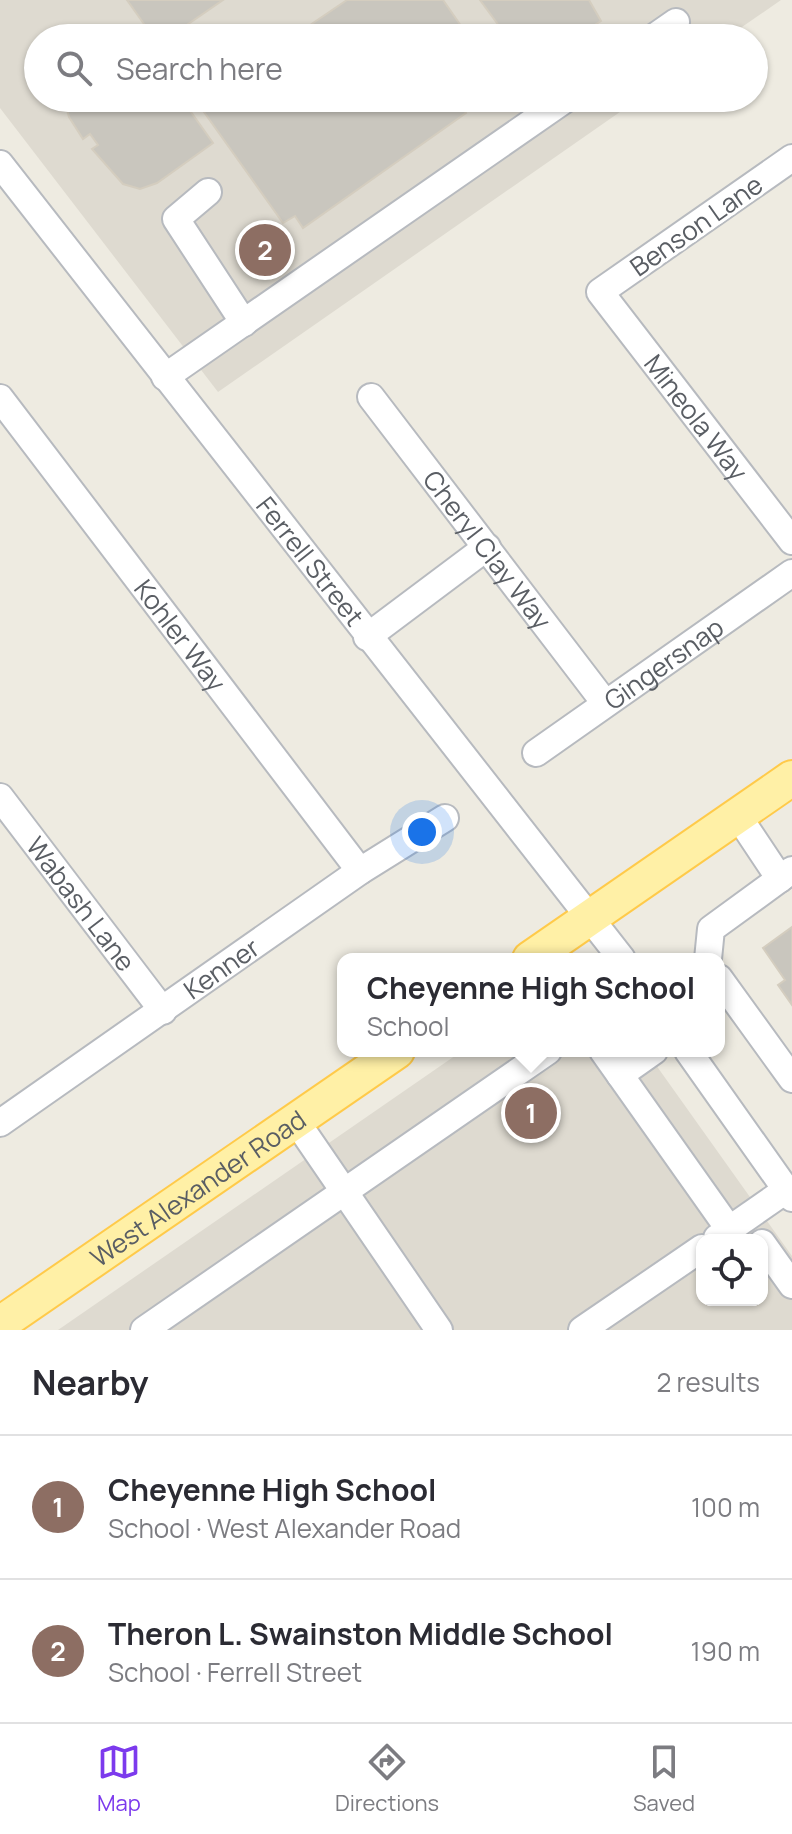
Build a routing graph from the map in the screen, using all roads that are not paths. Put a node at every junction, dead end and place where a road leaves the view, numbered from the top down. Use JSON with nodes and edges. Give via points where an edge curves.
{"nodes":[{"id":1,"x":676,"y":22,"type":"dead end"},
{"id":2,"x":673,"y":24,"type":"edge"},
{"id":3,"x":547,"y":112,"type":"edge"},
{"id":4,"x":792,"y":158,"type":"edge"},
{"id":5,"x":0,"y":164,"type":"edge"},
{"id":6,"x":208,"y":192,"type":"dead end"},
{"id":7,"x":600,"y":292,"type":"joint"},
{"id":8,"x":244,"y":323,"type":"junction"},
{"id":9,"x":165,"y":377,"type":"junction"},
{"id":10,"x":371,"y":397,"type":"dead end"},
{"id":11,"x":0,"y":398,"type":"edge"},
{"id":12,"x":792,"y":541,"type":"edge"},
{"id":13,"x":487,"y":547,"type":"junction"},
{"id":14,"x":792,"y":573,"type":"edge"},
{"id":15,"x":367,"y":637,"type":"junction"},
{"id":16,"x":605,"y":703,"type":"junction"},
{"id":17,"x":536,"y":753,"type":"dead end"},
{"id":18,"x":792,"y":778,"type":"edge"},
{"id":19,"x":0,"y":797,"type":"edge"},
{"id":20,"x":738,"y":816,"type":"junction"},
{"id":21,"x":445,"y":818,"type":"dead end"},
{"id":22,"x":360,"y":871,"type":"junction"},
{"id":23,"x":786,"y":874,"type":"edge"},
{"id":24,"x":592,"y":916,"type":"junction"},
{"id":25,"x":539,"y":953,"type":"edge"},
{"id":26,"x":618,"y":953,"type":"edge"},
{"id":27,"x":709,"y":953,"type":"edge"},
{"id":28,"x":725,"y":986,"type":"edge"},
{"id":29,"x":163,"y":1011,"type":"junction"},
{"id":30,"x":388,"y":1057,"type":"edge"},
{"id":31,"x":539,"y":1057,"type":"edge"},
{"id":32,"x":607,"y":1057,"type":"edge"},
{"id":33,"x":646,"y":1057,"type":"edge"},
{"id":34,"x":692,"y":1057,"type":"edge"},
{"id":35,"x":620,"y":1075,"type":"junction"},
{"id":36,"x":792,"y":1079,"type":"edge"},
{"id":37,"x":296,"y":1121,"type":"junction"},
{"id":38,"x":0,"y":1123,"type":"edge"},
{"id":39,"x":344,"y":1191,"type":"junction"},
{"id":40,"x":789,"y":1194,"type":"edge"},
{"id":41,"x":729,"y":1229,"type":"edge"},
{"id":42,"x":696,"y":1252,"type":"edge"},
{"id":43,"x":768,"y":1252,"type":"edge"},
{"id":44,"x":792,"y":1285,"type":"edge"},
{"id":45,"x":0,"y":1324,"type":"edge"},
{"id":46,"x":144,"y":1330,"type":"edge"},
{"id":47,"x":439,"y":1330,"type":"edge"},
{"id":48,"x":582,"y":1330,"type":"edge"}],
"edges":[{"from":1,"to":2,"type":"street"},
{"from":3,"to":8,"type":"street"},
{"from":4,"to":7,"type":"street","name":"Benson Lane"},
{"from":5,"to":9,"type":"street","name":"Ferrell Street"},
{"from":6,"to":8,"type":"street","via":[[176,219]]},
{"from":7,"to":12,"type":"street","name":"Mineola Way"},
{"from":8,"to":9,"type":"street"},
{"from":9,"to":15,"type":"street","name":"Ferrell Street"},
{"from":10,"to":13,"type":"street","name":"Cheryl Clay Way"},
{"from":11,"to":22,"type":"street","name":"Kohler Way"},
{"from":13,"to":15,"type":"street"},
{"from":13,"to":16,"type":"street","name":"Cheryl Clay Way"},
{"from":14,"to":16,"type":"street","name":"Gingersnap"},
{"from":15,"to":24,"type":"street","name":"Ferrell Street"},
{"from":16,"to":17,"type":"street","name":"Gingersnap"},
{"from":18,"to":20,"type":"main road"},
{"from":19,"to":29,"type":"street","name":"Wabash Lane"},
{"from":20,"to":23,"type":"street"},
{"from":20,"to":24,"type":"main road"},
{"from":21,"to":22,"type":"street","name":"Kenner"},
{"from":22,"to":29,"type":"street","name":"Kenner"},
{"from":23,"to":27,"type":"street","via":[[711,929]]},
{"from":24,"to":25,"type":"main road"},
{"from":24,"to":26,"type":"street","name":"Ferrell Street"},
{"from":28,"to":36,"type":"street"},
{"from":29,"to":38,"type":"street","name":"Kenner"},
{"from":30,"to":37,"type":"main road","name":"West Alexander Road"},
{"from":31,"to":39,"type":"street"},
{"from":32,"to":35,"type":"street"},
{"from":33,"to":35,"type":"street"},
{"from":34,"to":40,"type":"street"},
{"from":35,"to":41,"type":"street"},
{"from":37,"to":39,"type":"street"},
{"from":37,"to":45,"type":"main road","name":"West Alexander Road"},
{"from":39,"to":46,"type":"street"},
{"from":39,"to":47,"type":"street"},
{"from":40,"to":41,"type":"street"},
{"from":42,"to":48,"type":"street"},
{"from":43,"to":44,"type":"street"}]}
